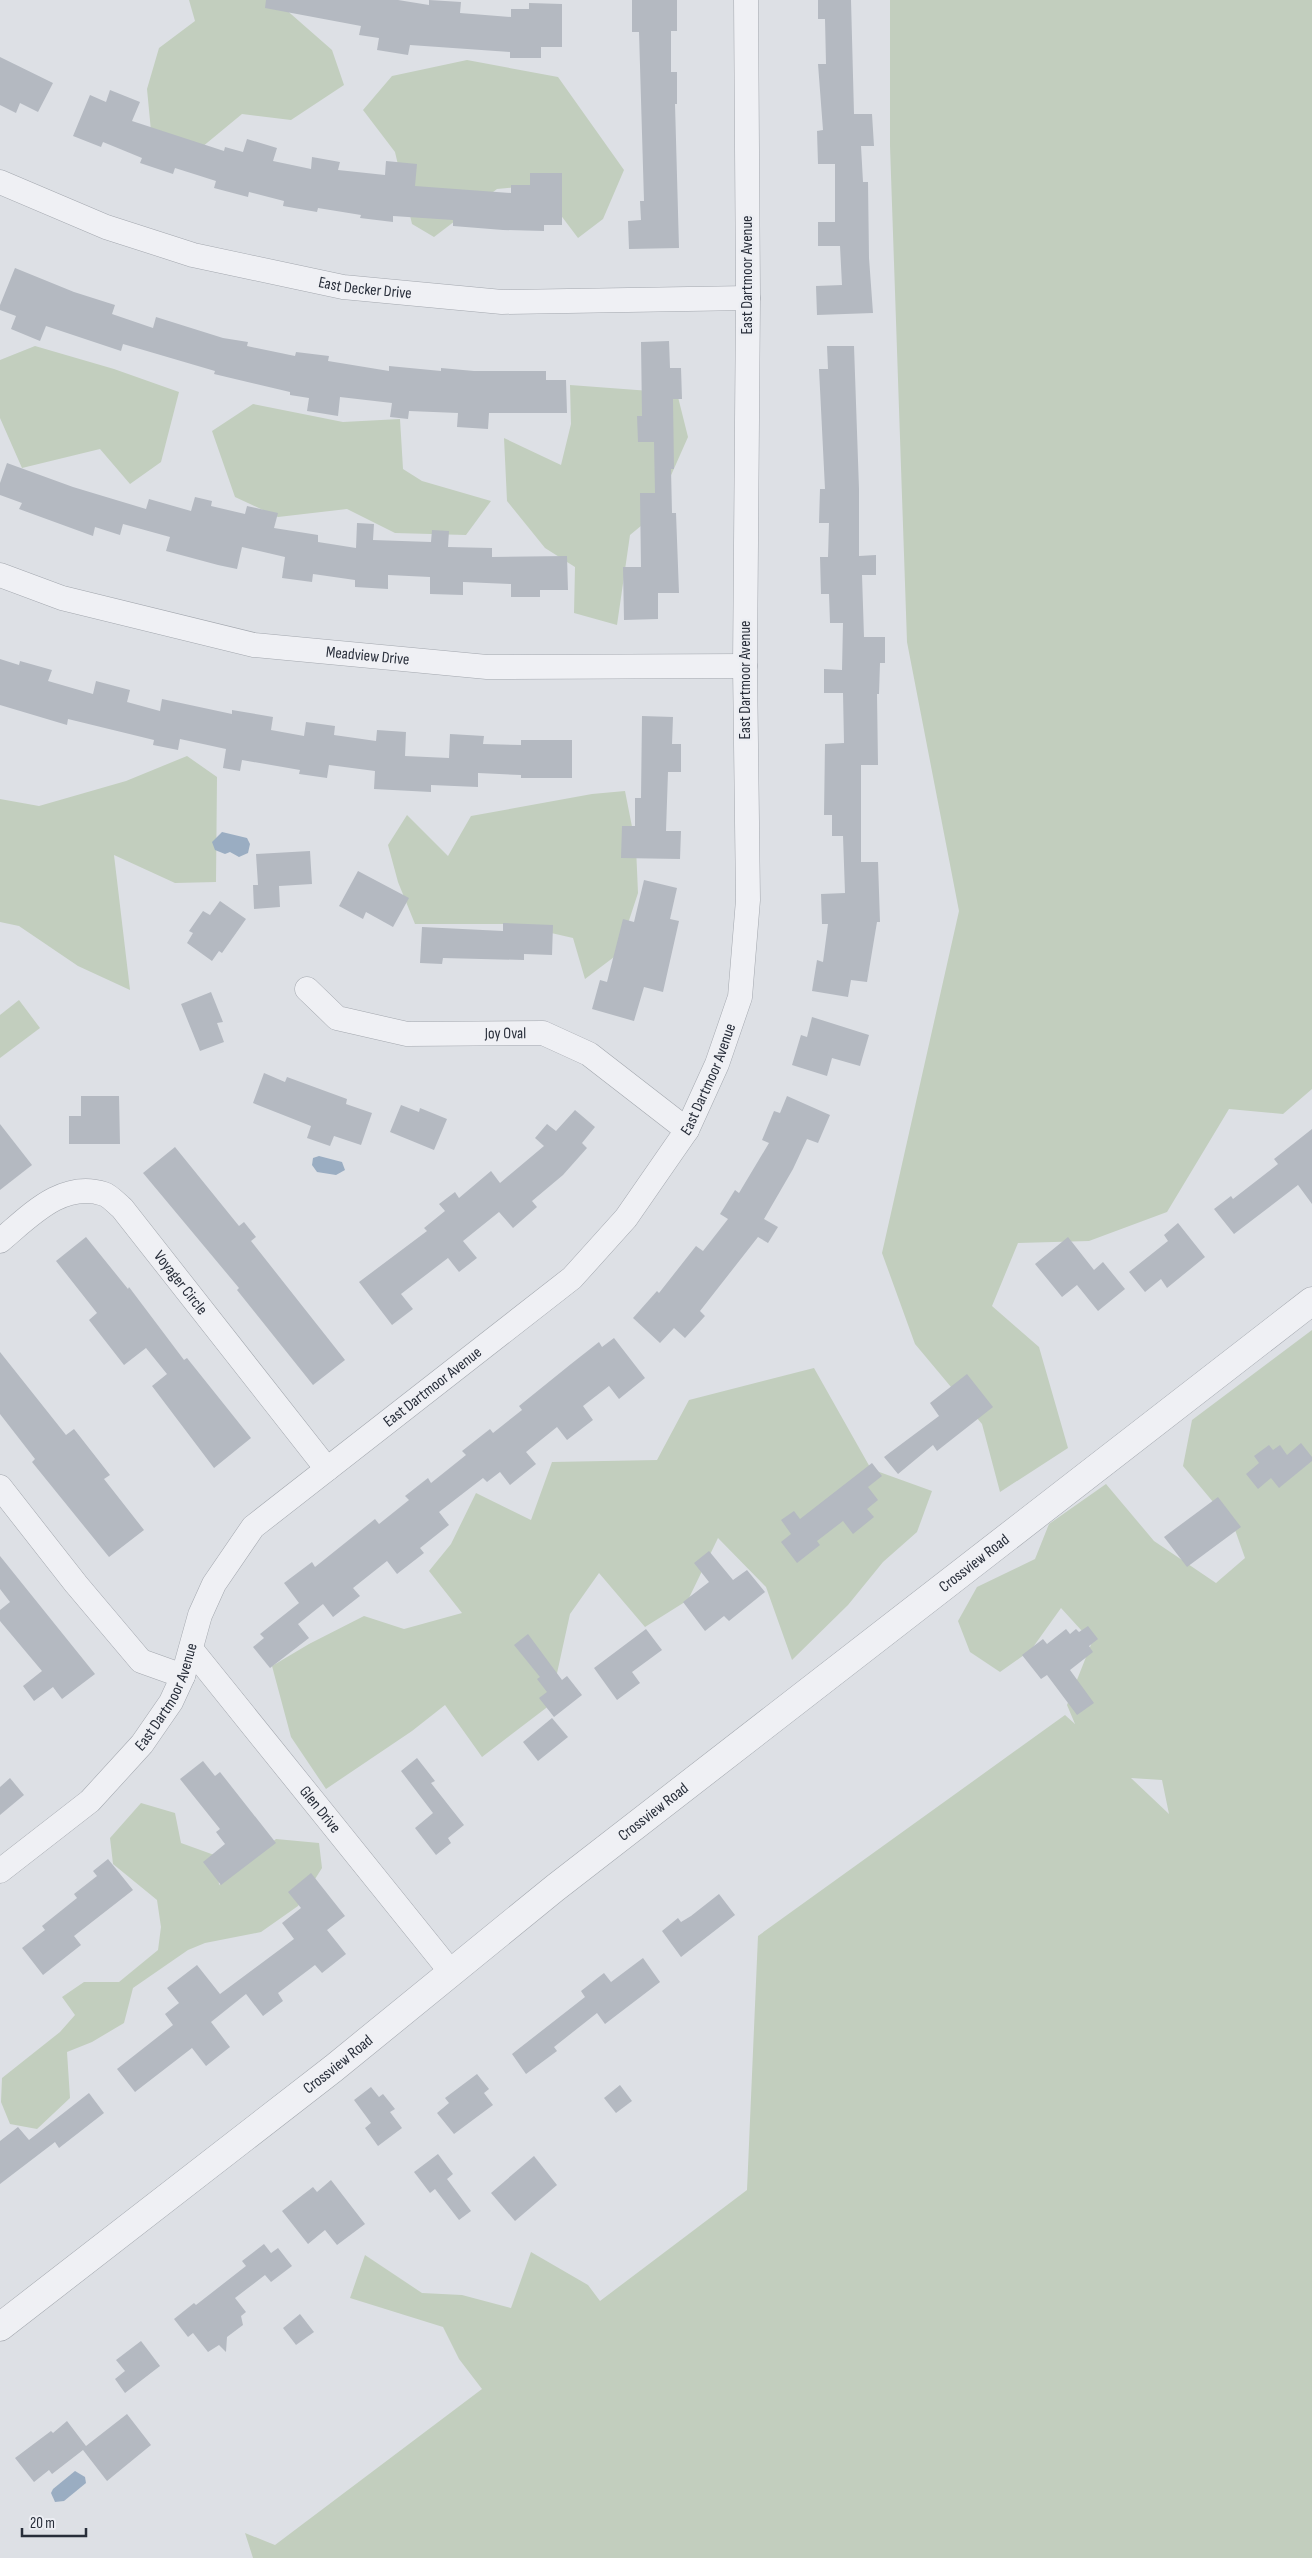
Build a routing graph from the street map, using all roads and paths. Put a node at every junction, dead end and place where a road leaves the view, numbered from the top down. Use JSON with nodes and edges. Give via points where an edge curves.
{"nodes":[{"id":1,"x":746,"y":0,"type":"edge"},
{"id":2,"x":0,"y":182,"type":"edge"},
{"id":3,"x":748,"y":298,"type":"junction"},
{"id":4,"x":0,"y":575,"type":"edge"},
{"id":5,"x":744,"y":666,"type":"junction"},
{"id":6,"x":307,"y":989,"type":"dead end"},
{"id":7,"x":687,"y":1130,"type":"junction"},
{"id":8,"x":0,"y":1241,"type":"edge"},
{"id":9,"x":1312,"y":1301,"type":"edge"},
{"id":10,"x":327,"y":1469,"type":"junction"},
{"id":11,"x":0,"y":1487,"type":"edge"},
{"id":12,"x":190,"y":1648,"type":"junction"},
{"id":13,"x":183,"y":1676,"type":"junction"},
{"id":14,"x":0,"y":1871,"type":"edge"},
{"id":15,"x":451,"y":1972,"type":"junction"},
{"id":16,"x":0,"y":2327,"type":"edge"}],
"edges":[{"from":1,"to":3,"type":"street","name":"East Dartmoor Avenue"},
{"from":2,"to":3,"type":"street","name":"East Decker Drive","via":[[106,227],[193,255],[343,287],[502,302]]},
{"from":3,"to":5,"type":"street","name":"East Dartmoor Avenue"},
{"from":4,"to":5,"type":"street","name":"Meadview Drive","via":[[62,598],[254,645],[487,667]]},
{"from":5,"to":7,"type":"street","name":"East Dartmoor Avenue","via":[[748,900],[740,997],[717,1064]]},
{"from":6,"to":7,"type":"street","name":"Joy Oval","via":[[337,1018],[407,1034],[542,1033],[589,1054]]},
{"from":7,"to":10,"type":"street","name":"East Dartmoor Avenue","via":[[626,1218],[572,1278]]},
{"from":8,"to":10,"type":"street","name":"Voyager Circle","via":[[51,1200],[78,1192],[105,1194],[122,1208]]},
{"from":9,"to":15,"type":"street","name":"Crossview Road"},
{"from":10,"to":12,"type":"street","name":"East Dartmoor Avenue","via":[[253,1527],[214,1584]]},
{"from":11,"to":13,"type":"street","via":[[141,1661]]},
{"from":12,"to":13,"type":"street","name":"East Dartmoor Avenue"},
{"from":12,"to":15,"type":"street","name":"Glen Drive"},
{"from":13,"to":14,"type":"street","name":"East Dartmoor Avenue","via":[[171,1702],[142,1744],[90,1801]]},
{"from":15,"to":16,"type":"street","name":"Crossview Road","via":[[326,2074]]}]}
